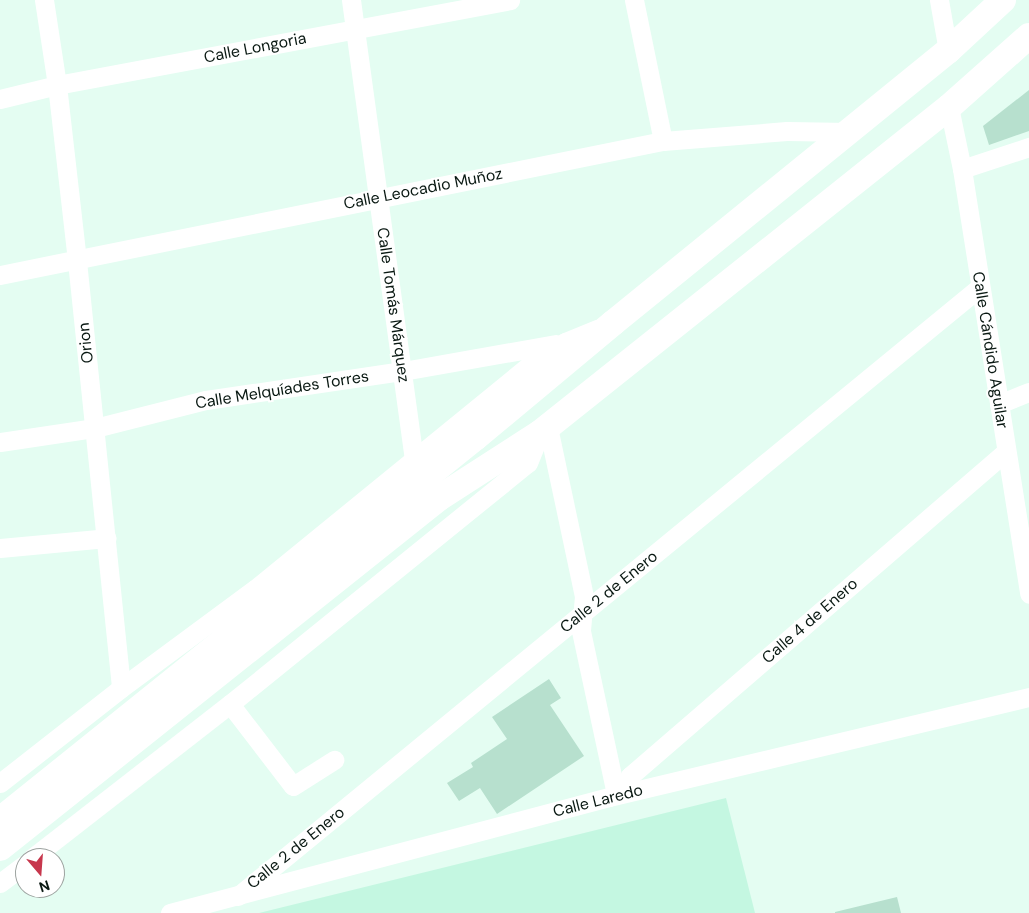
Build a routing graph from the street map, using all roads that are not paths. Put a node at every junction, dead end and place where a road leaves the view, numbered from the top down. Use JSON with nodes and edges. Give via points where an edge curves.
{"nodes":[{"id":1,"x":44,"y":0,"type":"edge"},
{"id":2,"x":351,"y":0,"type":"edge"},
{"id":3,"x":510,"y":0,"type":"edge"},
{"id":4,"x":634,"y":0,"type":"edge"},
{"id":5,"x":939,"y":0,"type":"edge"},
{"id":6,"x":1003,"y":0,"type":"edge"},
{"id":7,"x":355,"y":29,"type":"junction"},
{"id":8,"x":1029,"y":36,"type":"edge"},
{"id":9,"x":948,"y":51,"type":"junction"},
{"id":10,"x":57,"y":85,"type":"junction"},
{"id":11,"x":0,"y":99,"type":"edge"},
{"id":12,"x":949,"y":107,"type":"junction"},
{"id":13,"x":849,"y":132,"type":"junction"},
{"id":14,"x":663,"y":141,"type":"junction"},
{"id":15,"x":1029,"y":146,"type":"edge"},
{"id":16,"x":962,"y":169,"type":"junction"},
{"id":17,"x":378,"y":198,"type":"junction"},
{"id":18,"x":77,"y":261,"type":"junction"},
{"id":19,"x":0,"y":275,"type":"edge"},
{"id":20,"x":980,"y":287,"type":"junction"},
{"id":21,"x":613,"y":323,"type":"junction"},
{"id":22,"x":565,"y":342,"type":"junction"},
{"id":23,"x":403,"y":371,"type":"junction"},
{"id":24,"x":1029,"y":392,"type":"edge"},
{"id":25,"x":999,"y":404,"type":"junction"},
{"id":26,"x":95,"y":428,"type":"junction"},
{"id":27,"x":544,"y":430,"type":"junction"},
{"id":28,"x":0,"y":442,"type":"edge"},
{"id":29,"x":1006,"y":452,"type":"junction"},
{"id":30,"x":414,"y":461,"type":"junction"},
{"id":31,"x":107,"y":538,"type":"junction"},
{"id":32,"x":0,"y":548,"type":"edge"},
{"id":33,"x":1029,"y":594,"type":"edge"},
{"id":34,"x":582,"y":614,"type":"junction"},
{"id":35,"x":121,"y":688,"type":"junction"},
{"id":36,"x":1029,"y":697,"type":"edge"},
{"id":37,"x":230,"y":704,"type":"junction"},
{"id":38,"x":334,"y":760,"type":"dead end"},
{"id":39,"x":0,"y":783,"type":"edge"},
{"id":40,"x":613,"y":795,"type":"junction"},
{"id":41,"x":0,"y":820,"type":"edge"},
{"id":42,"x":0,"y":848,"type":"edge"},
{"id":43,"x":45,"y":848,"type":"edge"},
{"id":44,"x":238,"y":896,"type":"junction"},
{"id":45,"x":170,"y":913,"type":"edge"}],
"edges":[{"from":1,"to":10,"type":"street","name":"Orion"},
{"from":2,"to":7,"type":"street","name":"Calle Tomás Márquez"},
{"from":3,"to":7,"type":"street","name":"Calle Longoria"},
{"from":4,"to":14,"type":"street"},
{"from":5,"to":9,"type":"street"},
{"from":6,"to":9,"type":"highway"},
{"from":7,"to":10,"type":"street","name":"Calle Longoria"},
{"from":7,"to":17,"type":"street","name":"Calle Tomás Márquez"},
{"from":8,"to":12,"type":"highway"},
{"from":9,"to":13,"type":"highway"},
{"from":10,"to":11,"type":"street","name":"Calle Longoria"},
{"from":10,"to":18,"type":"street","name":"Orion"},
{"from":12,"to":16,"type":"street","name":"Calle Cándido Aguilar"},
{"from":12,"to":27,"type":"highway"},
{"from":13,"to":14,"type":"street","name":"Calle Leocadio Muñoz","via":[[787,131]]},
{"from":13,"to":21,"type":"highway"},
{"from":14,"to":17,"type":"street","name":"Calle Leocadio Muñoz"},
{"from":15,"to":16,"type":"street"},
{"from":16,"to":20,"type":"street","name":"Calle Cándido Aguilar"},
{"from":17,"to":18,"type":"street","name":"Calle Leocadio Muñoz"},
{"from":17,"to":23,"type":"street","name":"Calle Tomás Márquez"},
{"from":18,"to":19,"type":"street","name":"Calle Leocadio Muñoz"},
{"from":18,"to":26,"type":"street","name":"Orion"},
{"from":20,"to":25,"type":"street","name":"Calle Cándido Aguilar"},
{"from":20,"to":34,"type":"street","name":"Calle 2 de Enero"},
{"from":21,"to":22,"type":"street"},
{"from":21,"to":41,"type":"highway"},
{"from":22,"to":23,"type":"street","name":"Calle Melquíades Torres"},
{"from":22,"to":30,"type":"street","via":[[530,365]]},
{"from":23,"to":26,"type":"street","name":"Calle Melquíades Torres","via":[[206,400]]},
{"from":23,"to":30,"type":"street","name":"Calle Tomás Márquez"},
{"from":24,"to":25,"type":"street"},
{"from":25,"to":29,"type":"street","name":"Calle Cándido Aguilar"},
{"from":26,"to":28,"type":"street","name":"Calle Melquíades Torres"},
{"from":26,"to":31,"type":"street","name":"Orion"},
{"from":27,"to":34,"type":"street","via":[[584,596]]},
{"from":27,"to":37,"type":"street","via":[[528,462]]},
{"from":27,"to":42,"type":"highway","via":[[439,498]]},
{"from":29,"to":33,"type":"street","name":"Calle Cándido Aguilar"},
{"from":29,"to":40,"type":"street","name":"Calle 4 de Enero","via":[[630,776]]},
{"from":30,"to":35,"type":"street","via":[[255,589]]},
{"from":31,"to":32,"type":"street"},
{"from":31,"to":35,"type":"street","name":"Orion"},
{"from":34,"to":40,"type":"street","via":[[581,631]]},
{"from":34,"to":44,"type":"street","name":"Calle 2 de Enero"},
{"from":35,"to":39,"type":"street"},
{"from":36,"to":40,"type":"street","name":"Calle Laredo"},
{"from":37,"to":38,"type":"street","via":[[293,786]]},
{"from":37,"to":43,"type":"street"},
{"from":40,"to":44,"type":"street","name":"Calle Laredo"},
{"from":44,"to":45,"type":"street","name":"Calle Laredo"}]}
